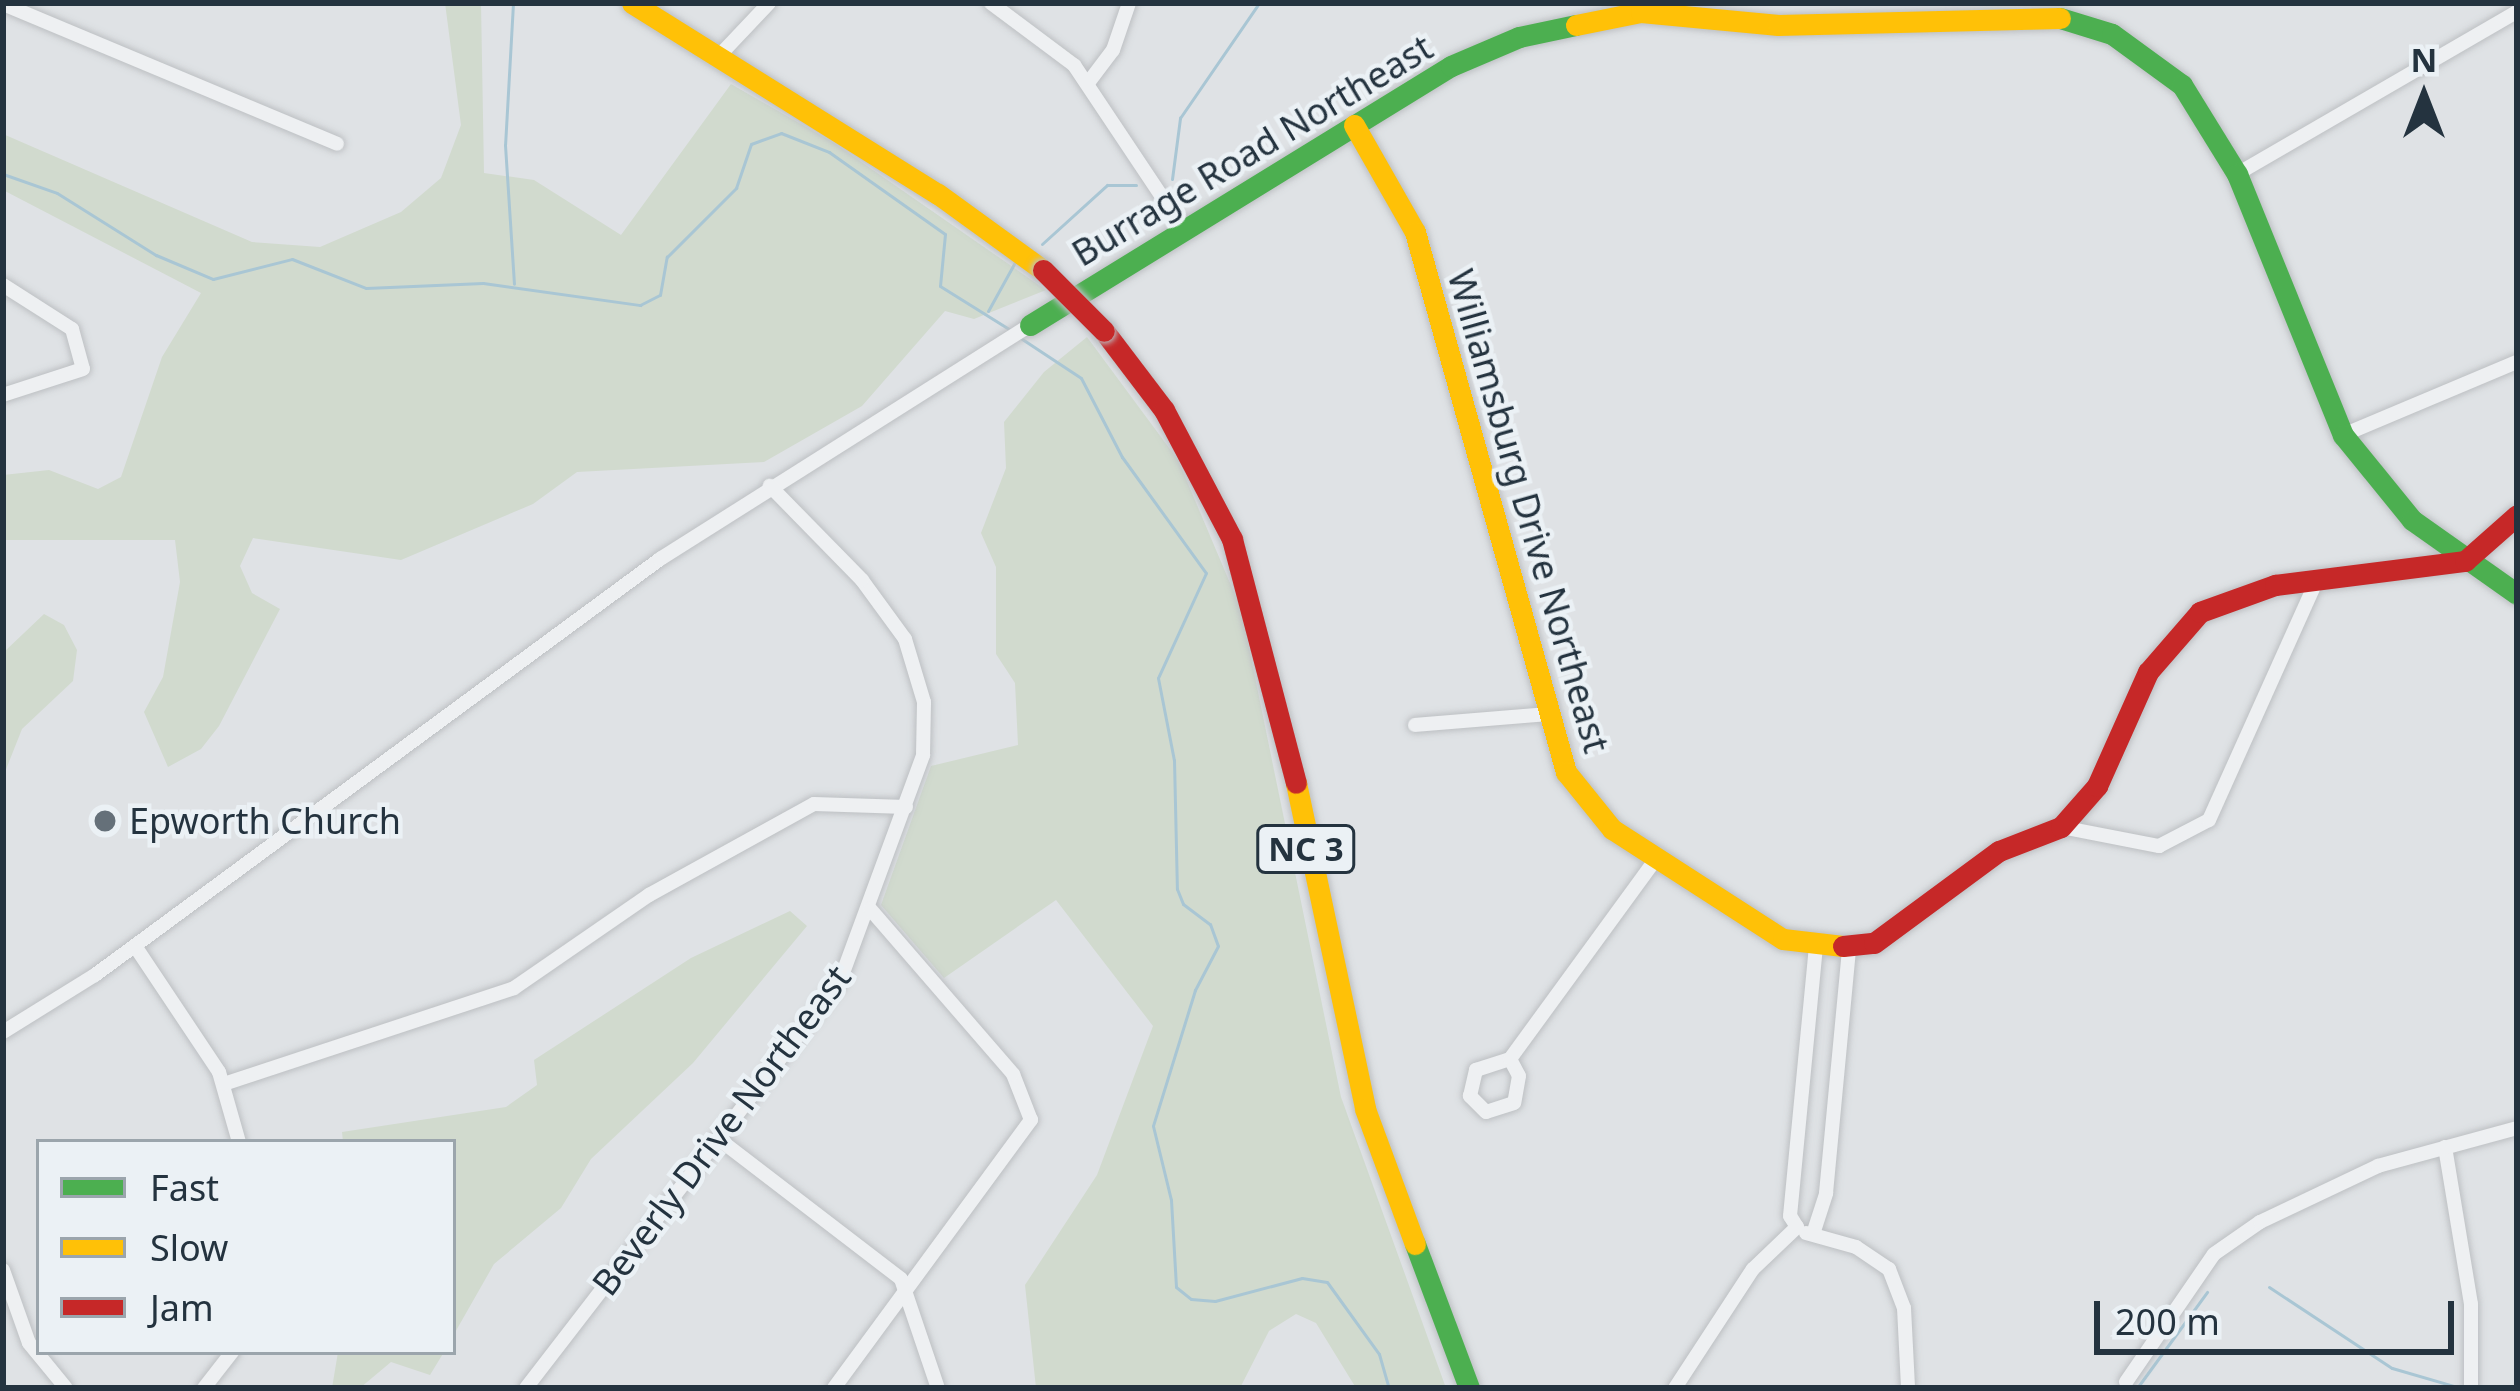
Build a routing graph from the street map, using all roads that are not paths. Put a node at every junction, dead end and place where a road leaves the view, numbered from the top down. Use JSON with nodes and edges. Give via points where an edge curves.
{"nodes":[{"id":1,"x":632,"y":3,"type":"edge"},
{"id":2,"x":769,"y":3,"type":"edge"},
{"id":3,"x":991,"y":3,"type":"edge"},
{"id":4,"x":1129,"y":3,"type":"edge"},
{"id":5,"x":3,"y":4,"type":"edge"},
{"id":6,"x":2517,"y":12,"type":"edge"},
{"id":7,"x":1751,"y":13,"type":"edge"},
{"id":8,"x":718,"y":56,"type":"junction"},
{"id":9,"x":1088,"y":83,"type":"junction"},
{"id":10,"x":1354,"y":125,"type":"junction"},
{"id":11,"x":337,"y":145,"type":"dead end"},
{"id":12,"x":2237,"y":174,"type":"junction"},
{"id":13,"x":1184,"y":230,"type":"junction"},
{"id":14,"x":3,"y":285,"type":"edge"},
{"id":15,"x":1030,"y":325,"type":"joint"},
{"id":16,"x":2517,"y":362,"type":"edge"},
{"id":17,"x":3,"y":395,"type":"edge"},
{"id":18,"x":2343,"y":435,"type":"junction"},
{"id":19,"x":770,"y":486,"type":"junction"},
{"id":20,"x":2517,"y":514,"type":"edge"},
{"id":21,"x":2464,"y":561,"type":"junction"},
{"id":22,"x":2318,"y":578,"type":"junction"},
{"id":23,"x":2517,"y":594,"type":"edge"},
{"id":24,"x":1547,"y":714,"type":"junction"},
{"id":25,"x":1415,"y":725,"type":"dead end"},
{"id":26,"x":906,"y":807,"type":"junction"},
{"id":27,"x":2061,"y":826,"type":"junction"},
{"id":28,"x":1655,"y":860,"type":"junction"},
{"id":29,"x":869,"y":909,"type":"junction"},
{"id":30,"x":135,"y":946,"type":"junction"},
{"id":31,"x":1816,"y":948,"type":"junction"},
{"id":32,"x":1849,"y":949,"type":"junction"},
{"id":33,"x":3,"y":1033,"type":"edge"},
{"id":34,"x":1510,"y":1059,"type":"dead end"},
{"id":35,"x":224,"y":1084,"type":"junction"},
{"id":36,"x":2517,"y":1128,"type":"edge"},
{"id":37,"x":237,"y":1139,"type":"edge"},
{"id":38,"x":720,"y":1140,"type":"junction"},
{"id":39,"x":2445,"y":1147,"type":"junction"},
{"id":40,"x":1796,"y":1227,"type":"junction"},
{"id":41,"x":1814,"y":1231,"type":"junction"},
{"id":42,"x":3,"y":1270,"type":"edge"},
{"id":43,"x":907,"y":1292,"type":"junction"},
{"id":44,"x":36,"y":1352,"type":"edge"},
{"id":45,"x":39,"y":1355,"type":"edge"},
{"id":46,"x":230,"y":1355,"type":"edge"},
{"id":47,"x":2126,"y":1382,"type":"dead end"},
{"id":48,"x":66,"y":1388,"type":"edge"},
{"id":49,"x":204,"y":1388,"type":"edge"},
{"id":50,"x":526,"y":1388,"type":"edge"},
{"id":51,"x":834,"y":1388,"type":"edge"},
{"id":52,"x":938,"y":1388,"type":"edge"},
{"id":53,"x":1469,"y":1388,"type":"edge"},
{"id":54,"x":1675,"y":1388,"type":"edge"},
{"id":55,"x":1908,"y":1388,"type":"edge"},
{"id":56,"x":2470,"y":1388,"type":"edge"}],
"edges":[{"from":1,"to":8,"type":"street","number":"NC 3"},
{"from":2,"to":8,"type":"street"},
{"from":3,"to":9,"type":"street","via":[[1039,32]]},
{"from":4,"to":9,"type":"street","via":[[1114,50]]},
{"from":5,"to":11,"type":"street"},
{"from":6,"to":12,"type":"street"},
{"from":7,"to":10,"type":"street","name":"Burrage Road Northeast","via":[[1641,12],[1556,27],[1469,58]]},
{"from":7,"to":12,"type":"street","name":"Burrage Road Northeast","via":[[1835,24],[1986,11],[2063,18],[2112,34],[2173,75]]},
{"from":8,"to":53,"type":"street","number":"NC 3","bridge":true,"via":[[1043,270],[1104,331],[1198,466],[1238,556],[1270,668],[1365,1109]]},
{"from":9,"to":13,"type":"street"},
{"from":10,"to":13,"type":"street","name":"Burrage Road Northeast"},
{"from":10,"to":24,"type":"street","name":"Williamsburg Drive Northeast","via":[[1414,232]]},
{"from":12,"to":18,"type":"street","name":"Burrage Road Northeast"},
{"from":13,"to":15,"type":"street","name":"Burrage Road Northeast"},
{"from":14,"to":17,"type":"street","via":[[72,328],[82,369]]},
{"from":15,"to":19,"type":"street","name":"Burrage Road Northeast"},
{"from":16,"to":18,"type":"street"},
{"from":18,"to":21,"type":"street","name":"Burrage Road Northeast","via":[[2397,504]]},
{"from":19,"to":26,"type":"street","name":"Beverly Drive Northeast","via":[[883,604],[916,665],[925,739]]},
{"from":19,"to":30,"type":"street","name":"Burrage Road Northeast"},
{"from":20,"to":21,"type":"street"},
{"from":21,"to":22,"type":"street","name":"Williamsburg Drive Northeast"},
{"from":21,"to":23,"type":"street","name":"Burrage Road Northeast"},
{"from":22,"to":27,"type":"street","name":"Williamsburg Drive Northeast","via":[[2243,593],[2177,632],[2148,672],[2097,786]]},
{"from":22,"to":27,"type":"street","via":[[2209,820],[2159,845]]},
{"from":24,"to":25,"type":"street"},
{"from":24,"to":28,"type":"street","name":"Williamsburg Drive Northeast","via":[[1583,800]]},
{"from":26,"to":29,"type":"street","name":"Beverly Drive Northeast"},
{"from":26,"to":35,"type":"street","via":[[814,805],[649,895],[514,988]]},
{"from":27,"to":32,"type":"street","name":"Williamsburg Drive Northeast","via":[[1999,851],[1891,936]]},
{"from":28,"to":31,"type":"street","name":"Williamsburg Drive Northeast","via":[[1763,931]]},
{"from":28,"to":34,"type":"street"},
{"from":29,"to":38,"type":"street","name":"Beverly Drive Northeast","via":[[840,981]]},
{"from":29,"to":43,"type":"street","via":[[1013,1074],[1030,1107],[1023,1141]]},
{"from":30,"to":33,"type":"street","name":"Burrage Road Northeast"},
{"from":30,"to":35,"type":"street"},
{"from":31,"to":32,"type":"street","name":"Williamsburg Drive Northeast"},
{"from":31,"to":40,"type":"street","via":[[1790,1216]]},
{"from":32,"to":41,"type":"street","via":[[1826,1193]]},
{"from":35,"to":37,"type":"street"},
{"from":36,"to":39,"type":"street"},
{"from":38,"to":43,"type":"street","via":[[893,1272]]},
{"from":38,"to":50,"type":"street","name":"Beverly Drive Northeast"},
{"from":39,"to":47,"type":"street","via":[[2378,1166],[2260,1222],[2214,1255]]},
{"from":39,"to":56,"type":"street","via":[[2470,1304]]},
{"from":40,"to":41,"type":"street"},
{"from":40,"to":54,"type":"street","via":[[1767,1250]]},
{"from":41,"to":55,"type":"street","via":[[1889,1269],[1904,1308]]},
{"from":42,"to":44,"type":"street"},
{"from":43,"to":51,"type":"street"},
{"from":43,"to":52,"type":"street"},
{"from":45,"to":48,"type":"street"},
{"from":46,"to":49,"type":"street"}]}
